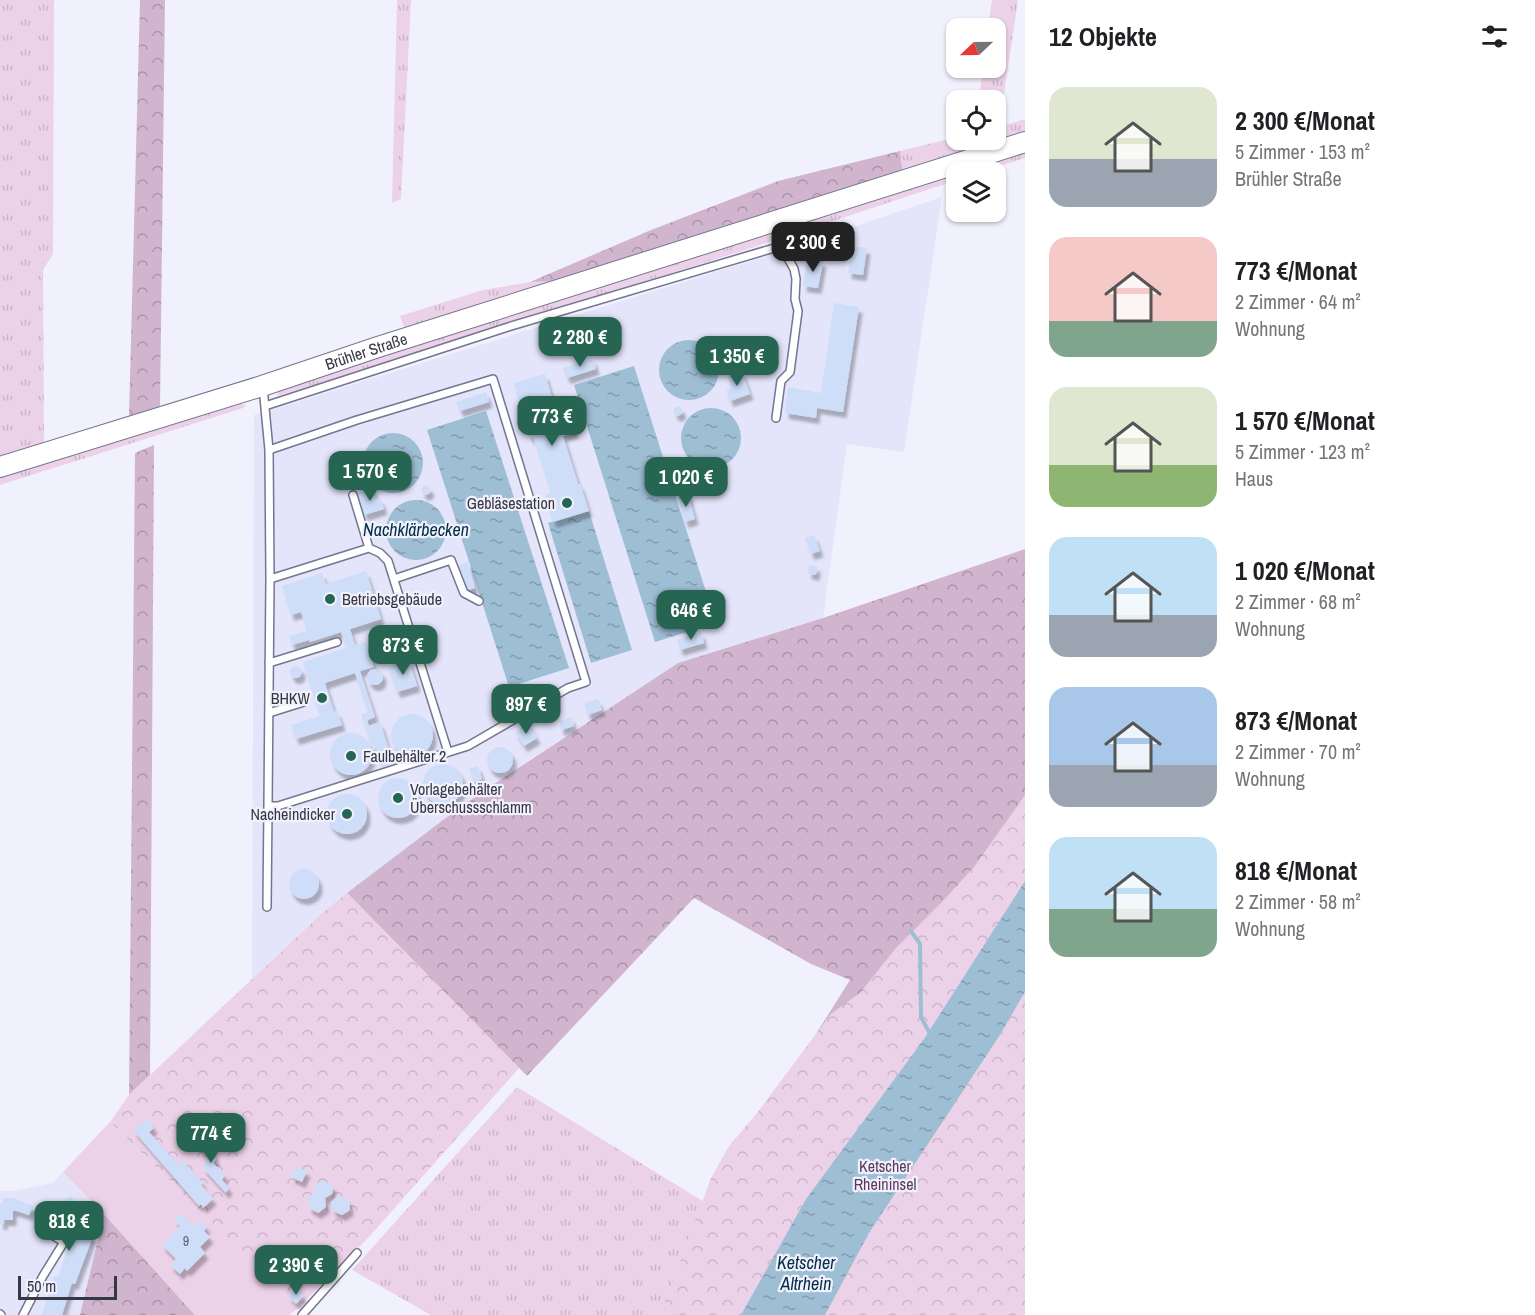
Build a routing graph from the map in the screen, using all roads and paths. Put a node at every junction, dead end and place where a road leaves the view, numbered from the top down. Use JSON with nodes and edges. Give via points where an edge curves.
{"nodes":[{"id":1,"x":1025,"y":142,"type":"edge"},
{"id":2,"x":262,"y":386,"type":"junction"},
{"id":3,"x":265,"y":406,"type":"junction"},
{"id":4,"x":776,"y":418,"type":"dead end"},
{"id":5,"x":269,"y":450,"type":"junction"},
{"id":6,"x":0,"y":467,"type":"edge"},
{"id":7,"x":353,"y":495,"type":"dead end"},
{"id":8,"x":369,"y":548,"type":"junction"},
{"id":9,"x":270,"y":579,"type":"junction"},
{"id":10,"x":394,"y":579,"type":"junction"},
{"id":11,"x":479,"y":601,"type":"dead end"},
{"id":12,"x":337,"y":642,"type":"dead end"},
{"id":13,"x":269,"y":663,"type":"junction"},
{"id":14,"x":304,"y":702,"type":"dead end"},
{"id":15,"x":269,"y":713,"type":"junction"},
{"id":16,"x":448,"y":753,"type":"junction"},
{"id":17,"x":268,"y":806,"type":"junction"},
{"id":18,"x":267,"y":907,"type":"dead end"},
{"id":19,"x":45,"y":1231,"type":"dead end"},
{"id":20,"x":357,"y":1253,"type":"dead end"},
{"id":21,"x":22,"y":1315,"type":"edge"},
{"id":22,"x":302,"y":1315,"type":"edge"}],
"edges":[{"from":1,"to":2,"type":"street","name":"Brühler Straße"},
{"from":2,"to":3,"type":"lane"},
{"from":2,"to":6,"type":"street","name":"Brühler Straße"},
{"from":3,"to":4,"type":"lane","via":[[508,327],[781,246],[794,269],[798,311],[790,372],[781,381]]},
{"from":3,"to":5,"type":"lane"},
{"from":5,"to":9,"type":"lane"},
{"from":5,"to":16,"type":"lane","via":[[493,379],[586,682]]},
{"from":7,"to":8,"type":"lane"},
{"from":8,"to":9,"type":"lane"},
{"from":8,"to":10,"type":"lane","via":[[388,561]]},
{"from":9,"to":13,"type":"lane"},
{"from":10,"to":11,"type":"lane","via":[[451,560],[464,593]]},
{"from":10,"to":16,"type":"lane"},
{"from":12,"to":13,"type":"lane"},
{"from":13,"to":15,"type":"lane"},
{"from":14,"to":15,"type":"lane"},
{"from":15,"to":17,"type":"lane"},
{"from":16,"to":17,"type":"lane"},
{"from":17,"to":18,"type":"lane"},
{"from":19,"to":21,"type":"lane","via":[[64,1242]]},
{"from":20,"to":22,"type":"lane"}]}
